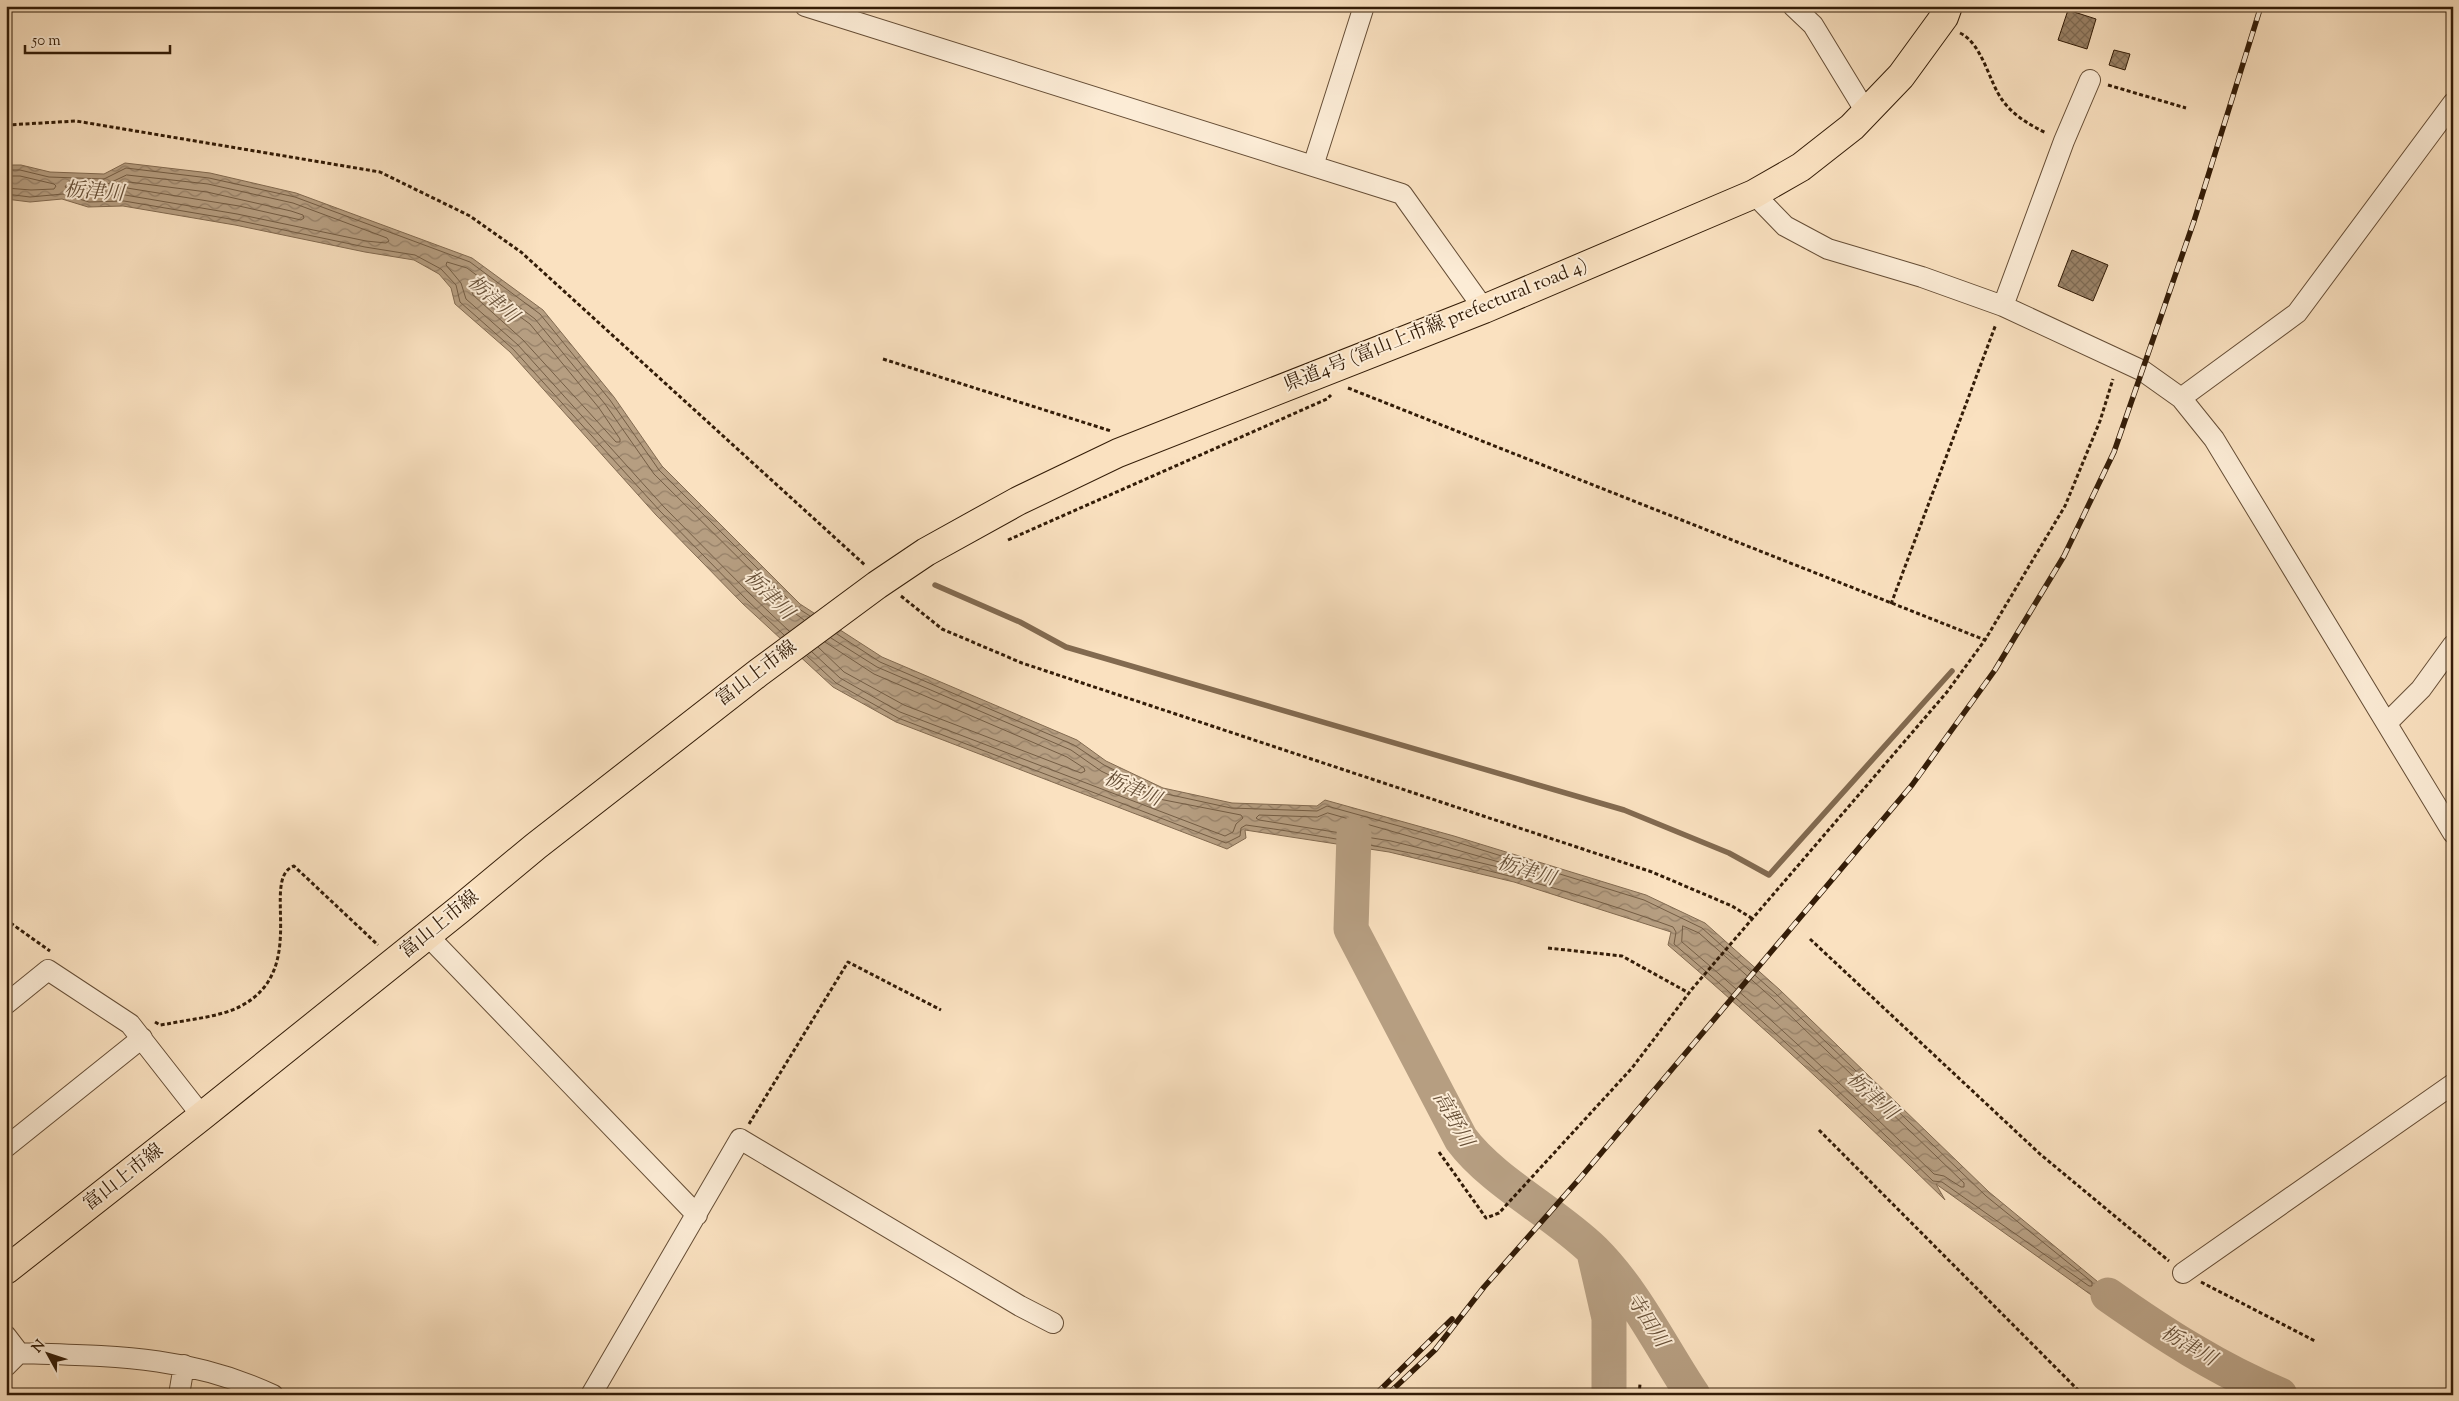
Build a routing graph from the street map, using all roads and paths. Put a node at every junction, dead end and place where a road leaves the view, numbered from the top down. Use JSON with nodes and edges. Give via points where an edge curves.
{"nodes":[{"id":1,"x":805,"y":6,"type":"edge"},
{"id":2,"x":1364,"y":6,"type":"edge"},
{"id":3,"x":1793,"y":6,"type":"edge"},
{"id":4,"x":1943,"y":16,"type":"edge"},
{"id":5,"x":2090,"y":80,"type":"joint"},
{"id":6,"x":2453,"y":104,"type":"edge"},
{"id":7,"x":2186,"y":108,"type":"dead end"},
{"id":8,"x":1866,"y":112,"type":"junction"},
{"id":9,"x":6,"y":124,"type":"edge"},
{"id":10,"x":2064,"y":141,"type":"junction"},
{"id":11,"x":1313,"y":166,"type":"junction"},
{"id":12,"x":1754,"y":194,"type":"junction"},
{"id":13,"x":2003,"y":306,"type":"junction"},
{"id":14,"x":1484,"y":309,"type":"junction"},
{"id":15,"x":883,"y":359,"type":"dead end"},
{"id":16,"x":2118,"y":360,"type":"junction"},
{"id":17,"x":1324,"y":384,"type":"junction"},
{"id":18,"x":2180,"y":398,"type":"junction"},
{"id":19,"x":1146,"y":442,"type":"junction"},
{"id":20,"x":1008,"y":540,"type":"dead end"},
{"id":21,"x":879,"y":583,"type":"junction"},
{"id":22,"x":1892,"y":604,"type":"junction"},
{"id":23,"x":1985,"y":640,"type":"junction"},
{"id":24,"x":2453,"y":645,"type":"edge"},
{"id":25,"x":2387,"y":723,"type":"junction"},
{"id":26,"x":2453,"y":832,"type":"edge"},
{"id":27,"x":1753,"y":919,"type":"junction"},
{"id":28,"x":6,"y":930,"type":"edge"},
{"id":29,"x":427,"y":935,"type":"junction"},
{"id":30,"x":1810,"y":939,"type":"dead end"},
{"id":31,"x":1548,"y":948,"type":"dead end"},
{"id":32,"x":51,"y":951,"type":"dead end"},
{"id":33,"x":394,"y":961,"type":"junction"},
{"id":34,"x":1690,"y":991,"type":"junction"},
{"id":35,"x":6,"y":1004,"type":"edge"},
{"id":36,"x":941,"y":1010,"type":"dead end"},
{"id":37,"x":154,"y":1022,"type":"dead end"},
{"id":38,"x":142,"y":1038,"type":"junction"},
{"id":39,"x":2453,"y":1084,"type":"edge"},
{"id":40,"x":202,"y":1116,"type":"junction"},
{"id":41,"x":1819,"y":1130,"type":"dead end"},
{"id":42,"x":740,"y":1139,"type":"junction"},
{"id":43,"x":6,"y":1147,"type":"edge"},
{"id":44,"x":1439,"y":1152,"type":"dead end"},
{"id":45,"x":697,"y":1215,"type":"junction"},
{"id":46,"x":6,"y":1270,"type":"edge"},
{"id":47,"x":2183,"y":1273,"type":"junction"},
{"id":48,"x":1053,"y":1322,"type":"dead end"},
{"id":49,"x":6,"y":1336,"type":"edge"},
{"id":50,"x":2315,"y":1341,"type":"dead end"},
{"id":51,"x":12,"y":1360,"type":"edge"},
{"id":52,"x":184,"y":1365,"type":"junction"},
{"id":53,"x":1640,"y":1384,"type":"dead end"},
{"id":54,"x":179,"y":1395,"type":"edge"},
{"id":55,"x":273,"y":1395,"type":"edge"},
{"id":56,"x":591,"y":1395,"type":"edge"},
{"id":57,"x":1639,"y":1395,"type":"edge"},
{"id":58,"x":2083,"y":1395,"type":"edge"}],
"edges":[{"from":1,"to":11,"type":"street"},
{"from":2,"to":11,"type":"street"},
{"from":3,"to":8,"type":"street","via":[[1813,24]]},
{"from":4,"to":8,"type":"main road","name":"県道4号 (富山上市線 prefectural road 4)","via":[[1901,76]]},
{"from":4,"to":10,"type":"path","via":[[1981,57],[2002,100],[2015,114]]},
{"from":5,"to":7,"type":"path"},
{"from":5,"to":10,"type":"street"},
{"from":6,"to":18,"type":"street","via":[[2297,313]]},
{"from":8,"to":12,"type":"main road","name":"県道4号 (富山上市線 prefectural road 4)","via":[[1802,167]]},
{"from":9,"to":21,"type":"path","via":[[76,121],[380,172],[470,216],[521,252],[801,505]]},
{"from":10,"to":13,"type":"street"},
{"from":11,"to":14,"type":"street","via":[[1402,194]]},
{"from":12,"to":13,"type":"street","via":[[1784,226],[1828,249]]},
{"from":12,"to":14,"type":"main road","name":"県道4号 (富山上市線 prefectural road 4)"},
{"from":13,"to":16,"type":"street"},
{"from":13,"to":22,"type":"path"},
{"from":14,"to":17,"type":"main road","name":"県道4号 (富山上市線 prefectural road 4)"},
{"from":15,"to":19,"type":"path"},
{"from":16,"to":18,"type":"street","via":[[2143,371]]},
{"from":16,"to":23,"type":"path","via":[[2100,421],[2065,506]]},
{"from":17,"to":19,"type":"main road","name":"県道4号 (富山上市線 prefectural road 4)"},
{"from":17,"to":20,"type":"path","via":[[1327,399]]},
{"from":17,"to":22,"type":"path"},
{"from":18,"to":25,"type":"street","via":[[2214,438]]},
{"from":19,"to":21,"type":"main road","name":"県道4号 (富山上市線 prefectural road 4)","via":[[1018,501],[926,552]]},
{"from":21,"to":27,"type":"path","via":[[942,629],[1022,663],[1652,872],[1732,906]]},
{"from":21,"to":29,"type":"main road","name":"富山上市線","via":[[758,673]]},
{"from":22,"to":23,"type":"path"},
{"from":23,"to":27,"type":"path","via":[[1947,692]]},
{"from":24,"to":25,"type":"street","via":[[2421,689]]},
{"from":25,"to":26,"type":"street"},
{"from":27,"to":34,"type":"path"},
{"from":28,"to":32,"type":"path","via":[[12,924]]},
{"from":29,"to":33,"type":"main road","name":"富山上市線"},
{"from":29,"to":45,"type":"street"},
{"from":30,"to":47,"type":"path","via":[[2040,1154]]},
{"from":31,"to":34,"type":"path","via":[[1622,956]]},
{"from":33,"to":37,"type":"path","via":[[294,866],[285,873],[279,892],[281,946],[277,964],[264,989],[230,1011],[167,1024]]},
{"from":33,"to":40,"type":"main road","name":"富山上市線"},
{"from":34,"to":44,"type":"path","via":[[1632,1068],[1499,1213],[1486,1218]]},
{"from":35,"to":38,"type":"street","via":[[48,970],[130,1024]]},
{"from":36,"to":42,"type":"path","via":[[848,962]]},
{"from":38,"to":40,"type":"street"},
{"from":38,"to":43,"type":"street"},
{"from":39,"to":47,"type":"street"},
{"from":40,"to":46,"type":"main road","name":"富山上市線"},
{"from":41,"to":58,"type":"path"},
{"from":42,"to":45,"type":"street"},
{"from":42,"to":48,"type":"street","via":[[1020,1306]]},
{"from":45,"to":56,"type":"street"},
{"from":47,"to":50,"type":"path"},
{"from":49,"to":51,"type":"street"},
{"from":51,"to":52,"type":"street","via":[[136,1357]]},
{"from":52,"to":54,"type":"street"},
{"from":52,"to":55,"type":"street","via":[[246,1382]]},
{"from":53,"to":57,"type":"path"}]}
